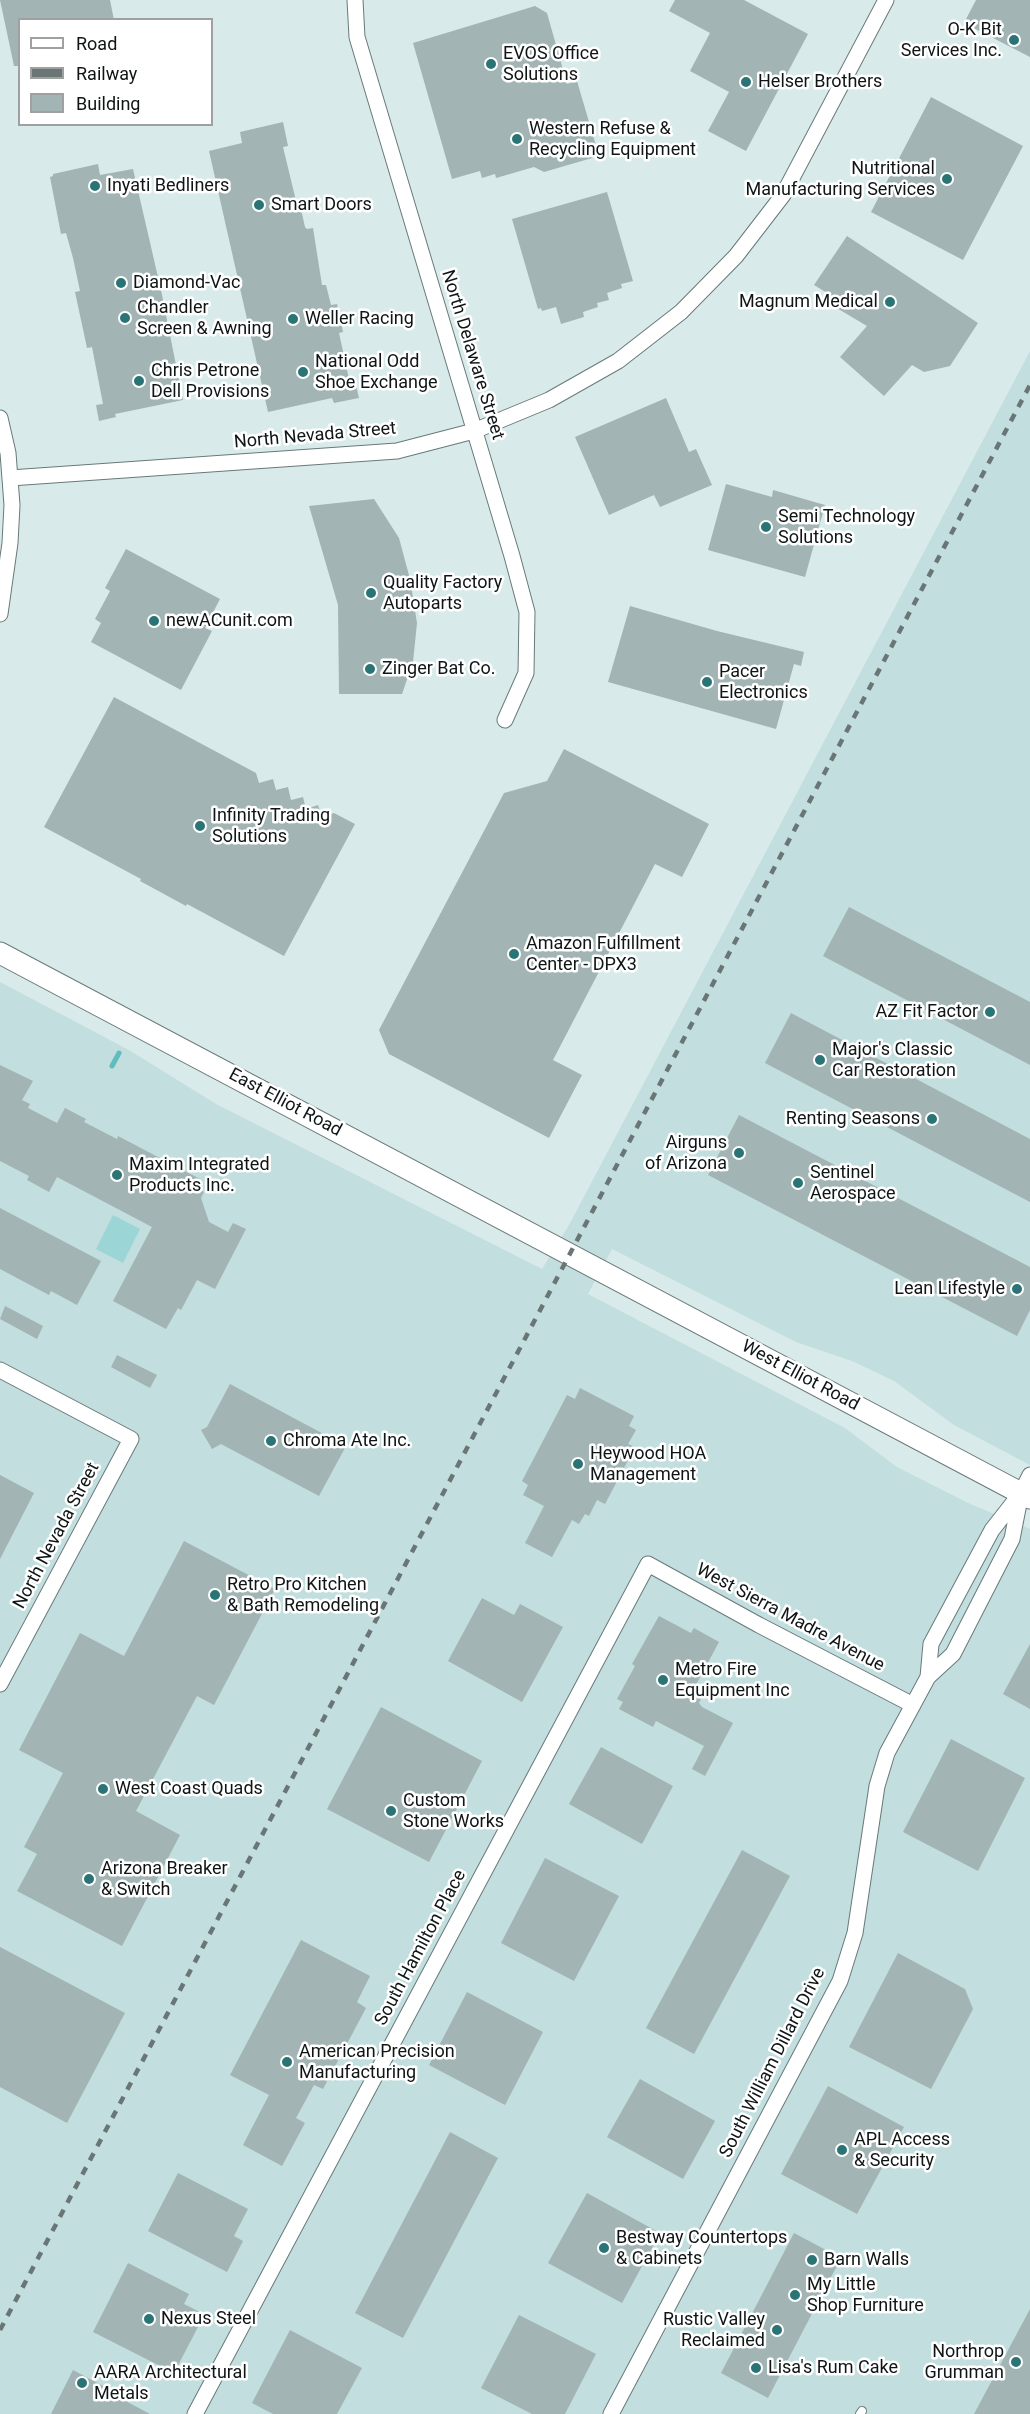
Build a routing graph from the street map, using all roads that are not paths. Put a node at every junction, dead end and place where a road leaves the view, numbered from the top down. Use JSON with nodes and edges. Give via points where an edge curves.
{"nodes":[{"id":1,"x":355,"y":0,"type":"edge"},
{"id":2,"x":886,"y":0,"type":"edge"},
{"id":3,"x":0,"y":418,"type":"edge"},
{"id":4,"x":474,"y":431,"type":"junction"},
{"id":5,"x":10,"y":478,"type":"junction"},
{"id":6,"x":0,"y":614,"type":"edge"},
{"id":7,"x":505,"y":720,"type":"dead end"},
{"id":8,"x":0,"y":953,"type":"edge"},
{"id":9,"x":570,"y":1254,"type":"joint"},
{"id":10,"x":0,"y":1370,"type":"edge"},
{"id":11,"x":1027,"y":1488,"type":"edge"},
{"id":12,"x":648,"y":1564,"type":"joint"},
{"id":13,"x":928,"y":1677,"type":"junction"},
{"id":14,"x":0,"y":1684,"type":"edge"},
{"id":15,"x":913,"y":1705,"type":"junction"},
{"id":16,"x":195,"y":2414,"type":"edge"},
{"id":17,"x":612,"y":2414,"type":"edge"}],
"edges":[{"from":1,"to":4,"type":"street","name":"North Delaware Street","via":[[357,37]]},
{"from":2,"to":4,"type":"street","name":"North Nevada Street","via":[[783,195],[736,256],[681,312],[618,362],[549,400]]},
{"from":3,"to":5,"type":"street"},
{"from":4,"to":5,"type":"street","name":"North Nevada Street","via":[[397,451]]},
{"from":4,"to":7,"type":"street","name":"North Delaware Street","via":[[526,612],[526,673]]},
{"from":5,"to":6,"type":"street","via":[[10,543]]},
{"from":8,"to":9,"type":"main road","name":"East Elliot Road"},
{"from":9,"to":11,"type":"main road","name":"West Elliot Road"},
{"from":10,"to":14,"type":"street","name":"North Nevada Street","via":[[131,1438]]},
{"from":11,"to":13,"type":"street","name":"South William Dillard Drive","via":[[1012,1539],[953,1654]]},
{"from":11,"to":13,"type":"street","name":"South William Dillard Drive","via":[[992,1530],[931,1644]]},
{"from":12,"to":15,"type":"street","name":"West Sierra Madre Avenue"},
{"from":12,"to":16,"type":"street","name":"South Hamilton Place"},
{"from":13,"to":15,"type":"street","name":"South William Dillard Drive"},
{"from":15,"to":17,"type":"street","name":"South William Dillard Drive","via":[[887,1753],[877,1786],[855,1933],[840,1981]]}]}
